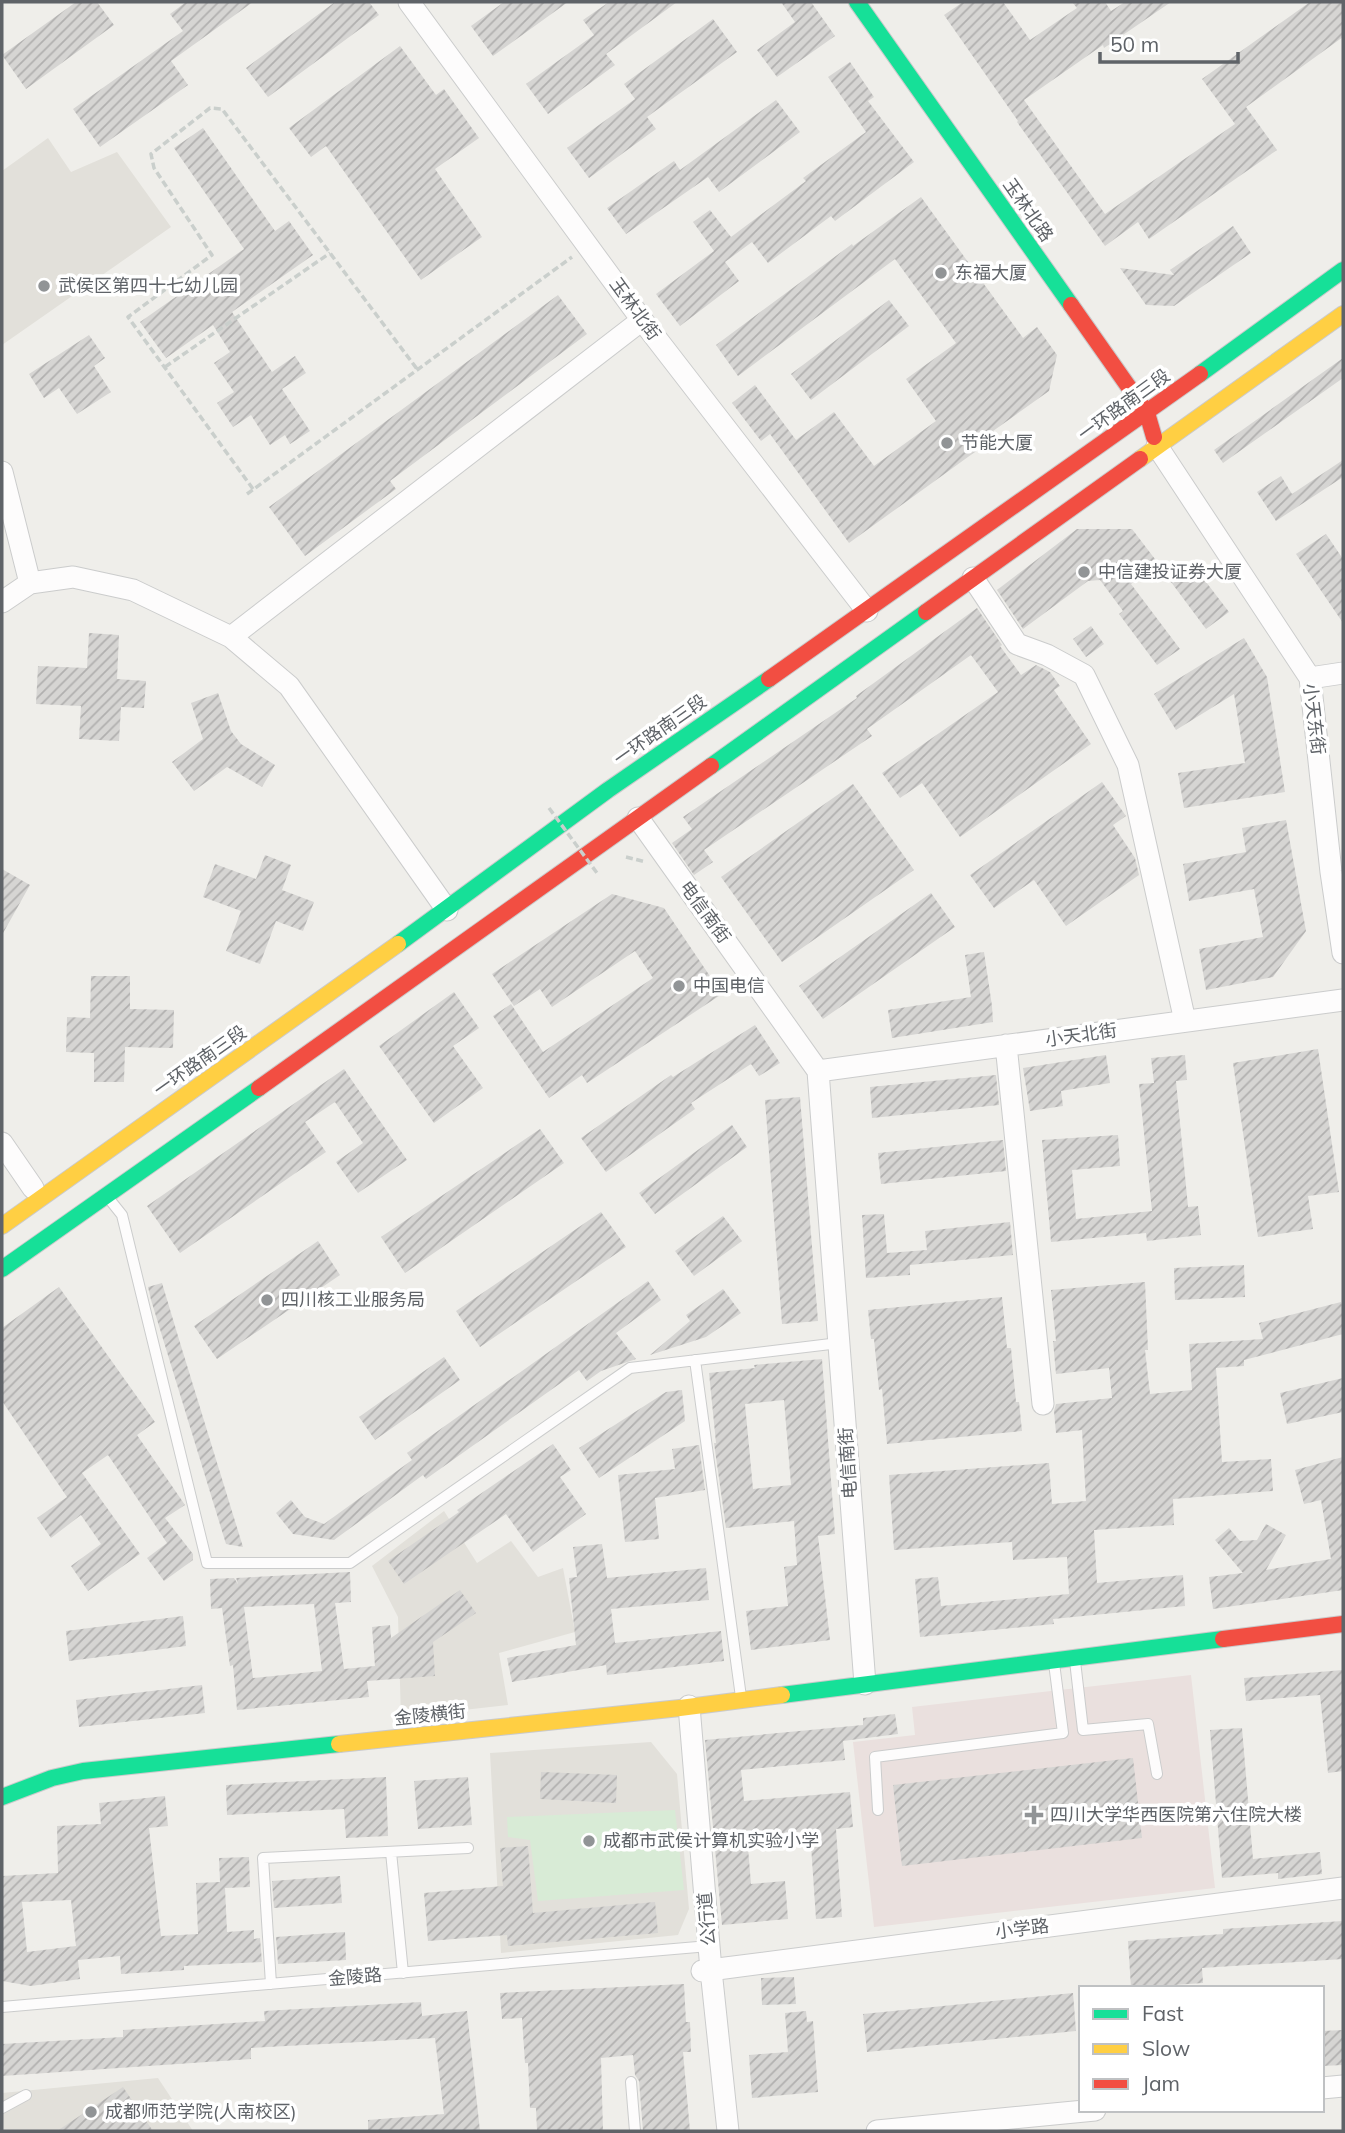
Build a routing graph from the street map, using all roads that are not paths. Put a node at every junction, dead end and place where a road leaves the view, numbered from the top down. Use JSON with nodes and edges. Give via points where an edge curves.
{"nodes":[{"id":1,"x":409,"y":2,"type":"edge"},
{"id":2,"x":857,"y":2,"type":"edge"},
{"id":3,"x":1343,"y":270,"type":"edge"},
{"id":4,"x":1343,"y":314,"type":"edge"},
{"id":5,"x":642,"y":320,"type":"junction"},
{"id":6,"x":1147,"y":413,"type":"junction"},
{"id":7,"x":1157,"y":446,"type":"junction"},
{"id":8,"x":2,"y":472,"type":"edge"},
{"id":9,"x":935,"y":564,"type":"junction"},
{"id":10,"x":973,"y":578,"type":"junction"},
{"id":11,"x":30,"y":583,"type":"junction"},
{"id":12,"x":954,"y":592,"type":"junction"},
{"id":13,"x":2,"y":602,"type":"edge"},
{"id":14,"x":867,"y":611,"type":"junction"},
{"id":15,"x":231,"y":637,"type":"junction"},
{"id":16,"x":1343,"y":673,"type":"edge"},
{"id":17,"x":1310,"y":678,"type":"junction"},
{"id":18,"x":638,"y":818,"type":"junction"},
{"id":19,"x":447,"y":910,"type":"junction"},
{"id":20,"x":1343,"y":953,"type":"edge"},
{"id":21,"x":1343,"y":1000,"type":"edge"},
{"id":22,"x":1185,"y":1021,"type":"junction"},
{"id":23,"x":1006,"y":1045,"type":"junction"},
{"id":24,"x":818,"y":1071,"type":"junction"},
{"id":25,"x":2,"y":1143,"type":"edge"},
{"id":26,"x":39,"y":1192,"type":"junction"},
{"id":27,"x":107,"y":1197,"type":"junction"},
{"id":28,"x":2,"y":1223,"type":"edge"},
{"id":29,"x":52,"y":1234,"type":"junction"},
{"id":30,"x":2,"y":1269,"type":"edge"},
{"id":31,"x":2,"y":1282,"type":"edge"},
{"id":32,"x":839,"y":1343,"type":"junction"},
{"id":33,"x":695,"y":1360,"type":"junction"},
{"id":34,"x":1042,"y":1404,"type":"dead end"},
{"id":35,"x":1343,"y":1624,"type":"edge"},
{"id":36,"x":1074,"y":1658,"type":"junction"},
{"id":37,"x":1054,"y":1661,"type":"junction"},
{"id":38,"x":864,"y":1684,"type":"junction"},
{"id":39,"x":742,"y":1700,"type":"junction"},
{"id":40,"x":684,"y":1707,"type":"junction"},
{"id":41,"x":1083,"y":1730,"type":"junction"},
{"id":42,"x":1063,"y":1733,"type":"junction"},
{"id":43,"x":1157,"y":1774,"type":"dead end"},
{"id":44,"x":2,"y":1797,"type":"edge"},
{"id":45,"x":878,"y":1810,"type":"dead end"},
{"id":46,"x":468,"y":1848,"type":"dead end"},
{"id":47,"x":391,"y":1852,"type":"junction"},
{"id":48,"x":1343,"y":1888,"type":"edge"},
{"id":49,"x":704,"y":1947,"type":"junction"},
{"id":50,"x":706,"y":1970,"type":"junction"},
{"id":51,"x":403,"y":1973,"type":"junction"},
{"id":52,"x":271,"y":1984,"type":"junction"},
{"id":53,"x":2,"y":2007,"type":"edge"},
{"id":54,"x":631,"y":2082,"type":"dead end"},
{"id":55,"x":1343,"y":2086,"type":"edge"},
{"id":56,"x":1324,"y":2088,"type":"edge"},
{"id":57,"x":26,"y":2095,"type":"dead end"},
{"id":58,"x":2,"y":2108,"type":"edge"},
{"id":59,"x":1079,"y":2112,"type":"edge"},
{"id":60,"x":635,"y":2131,"type":"edge"},
{"id":61,"x":716,"y":2131,"type":"edge"},
{"id":62,"x":728,"y":2131,"type":"edge"},
{"id":63,"x":877,"y":2131,"type":"edge"}],
"edges":[{"from":1,"to":5,"type":"street","name":"玉林北街"},
{"from":2,"to":6,"type":"main road","name":"玉林北路"},
{"from":3,"to":6,"type":"main road","name":"一环路南三段"},
{"from":4,"to":7,"type":"main road"},
{"from":5,"to":14,"type":"street","name":"玉林北街"},
{"from":5,"to":15,"type":"street"},
{"from":6,"to":7,"type":"main road","name":"玉林北路"},
{"from":6,"to":9,"type":"main road","name":"一环路南三段"},
{"from":7,"to":10,"type":"main road"},
{"from":7,"to":17,"type":"street","name":"小天东街"},
{"from":8,"to":11,"type":"street"},
{"from":9,"to":12,"type":"main road","via":[[959,566],[961,582]]},
{"from":9,"to":14,"type":"main road","name":"一环路南三段"},
{"from":10,"to":12,"type":"main road"},
{"from":10,"to":22,"type":"street","via":[[1017,644],[1084,675],[1122,754]]},
{"from":11,"to":13,"type":"street"},
{"from":11,"to":15,"type":"street","via":[[73,577],[132,590]]},
{"from":12,"to":18,"type":"main road"},
{"from":14,"to":19,"type":"main road","name":"一环路南三段","via":[[608,790]]},
{"from":15,"to":19,"type":"street","via":[[289,686]]},
{"from":16,"to":17,"type":"street"},
{"from":17,"to":20,"type":"street","name":"小天东街"},
{"from":18,"to":24,"type":"street","name":"电信南街"},
{"from":18,"to":27,"type":"main road"},
{"from":19,"to":26,"type":"main road","name":"一环路南三段"},
{"from":21,"to":22,"type":"street","name":"小天北街"},
{"from":22,"to":23,"type":"street","name":"小天北街"},
{"from":23,"to":24,"type":"street","name":"小天北街"},
{"from":23,"to":34,"type":"street"},
{"from":24,"to":32,"type":"street","name":"电信南街"},
{"from":25,"to":26,"type":"street"},
{"from":26,"to":28,"type":"main road","name":"一环路南三段"},
{"from":27,"to":29,"type":"main road"},
{"from":27,"to":33,"type":"lane","via":[[122,1215],[207,1563],[350,1563],[630,1368]]},
{"from":29,"to":30,"type":"main road"},
{"from":29,"to":31,"type":"main road"},
{"from":32,"to":33,"type":"lane"},
{"from":32,"to":38,"type":"street","name":"电信南街"},
{"from":33,"to":39,"type":"lane"},
{"from":35,"to":36,"type":"main road"},
{"from":36,"to":37,"type":"main road"},
{"from":36,"to":41,"type":"lane"},
{"from":37,"to":38,"type":"main road"},
{"from":37,"to":42,"type":"lane"},
{"from":38,"to":39,"type":"main road","name":"金陵横街"},
{"from":39,"to":40,"type":"main road","name":"金陵横街"},
{"from":40,"to":44,"type":"main road","name":"金陵横街","via":[[83,1771]]},
{"from":40,"to":49,"type":"street","name":"公行道"},
{"from":41,"to":42,"type":"lane"},
{"from":41,"to":43,"type":"lane","via":[[1148,1724]]},
{"from":42,"to":45,"type":"lane","via":[[875,1757]]},
{"from":46,"to":47,"type":"lane"},
{"from":47,"to":51,"type":"lane"},
{"from":47,"to":52,"type":"lane","via":[[263,1858]]},
{"from":48,"to":50,"type":"street","name":"小学路"},
{"from":49,"to":50,"type":"street","name":"公行道"},
{"from":49,"to":51,"type":"lane","name":"金陵路"},
{"from":50,"to":61,"type":"street","name":"公行道"},
{"from":50,"to":62,"type":"street","name":"公行道"},
{"from":51,"to":52,"type":"lane","name":"金陵路"},
{"from":52,"to":53,"type":"lane","name":"金陵路"},
{"from":54,"to":60,"type":"lane"},
{"from":55,"to":56,"type":"street"},
{"from":57,"to":58,"type":"lane"},
{"from":59,"to":63,"type":"street"}]}
